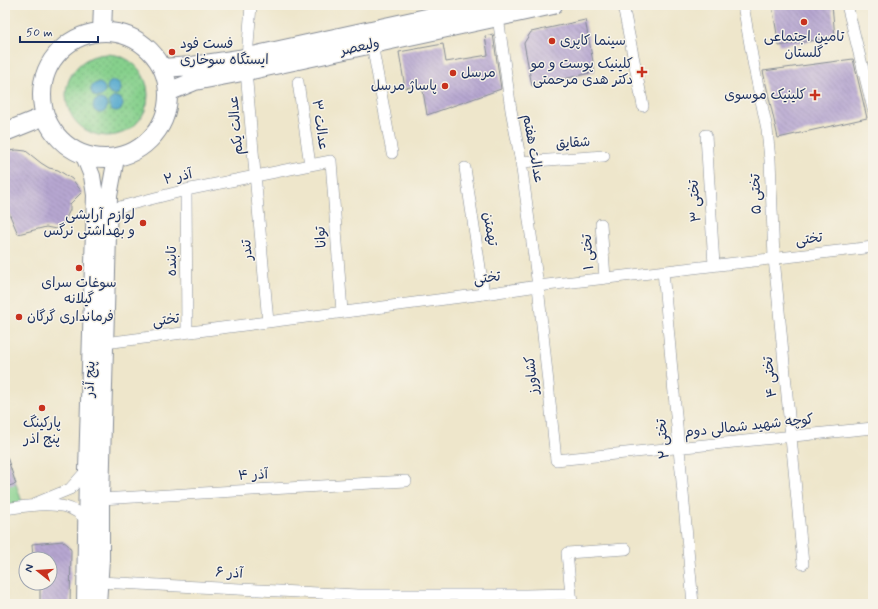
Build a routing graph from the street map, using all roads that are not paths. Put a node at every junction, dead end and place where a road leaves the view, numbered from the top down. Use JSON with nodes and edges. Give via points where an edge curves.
{"nodes":[{"id":1,"x":251,"y":5,"type":"edge"},
{"id":2,"x":553,"y":5,"type":"edge"},
{"id":3,"x":623,"y":5,"type":"edge"},
{"id":4,"x":743,"y":5,"type":"edge"},
{"id":5,"x":848,"y":5,"type":"edge"},
{"id":6,"x":492,"y":11,"type":"edge"},
{"id":7,"x":103,"y":19,"type":"edge"},
{"id":8,"x":372,"y":44,"type":"junction"},
{"id":9,"x":247,"y":64,"type":"junction"},
{"id":10,"x":162,"y":68,"type":"junction"},
{"id":11,"x":298,"y":82,"type":"dead end"},
{"id":12,"x":168,"y":92,"type":"junction"},
{"id":13,"x":643,"y":106,"type":"dead end"},
{"id":14,"x":873,"y":109,"type":"edge"},
{"id":15,"x":41,"y":117,"type":"junction"},
{"id":16,"x":5,"y":132,"type":"edge"},
{"id":17,"x":706,"y":134,"type":"dead end"},
{"id":18,"x":392,"y":153,"type":"dead end"},
{"id":19,"x":84,"y":156,"type":"junction"},
{"id":20,"x":604,"y":156,"type":"dead end"},
{"id":21,"x":116,"y":158,"type":"junction"},
{"id":22,"x":521,"y":162,"type":"junction"},
{"id":23,"x":310,"y":165,"type":"junction"},
{"id":24,"x":465,"y":168,"type":"dead end"},
{"id":25,"x":255,"y":176,"type":"junction"},
{"id":26,"x":186,"y":190,"type":"junction"},
{"id":27,"x":108,"y":210,"type":"junction"},
{"id":28,"x":600,"y":224,"type":"dead end"},
{"id":29,"x":873,"y":246,"type":"edge"},
{"id":30,"x":774,"y":258,"type":"junction"},
{"id":31,"x":714,"y":265,"type":"junction"},
{"id":32,"x":663,"y":271,"type":"junction"},
{"id":33,"x":605,"y":278,"type":"junction"},
{"id":34,"x":538,"y":286,"type":"junction"},
{"id":35,"x":484,"y":294,"type":"junction"},
{"id":36,"x":342,"y":312,"type":"junction"},
{"id":37,"x":268,"y":322,"type":"junction"},
{"id":38,"x":188,"y":332,"type":"junction"},
{"id":39,"x":105,"y":343,"type":"junction"},
{"id":40,"x":873,"y":428,"type":"edge"},
{"id":41,"x":791,"y":437,"type":"junction"},
{"id":42,"x":679,"y":448,"type":"junction"},
{"id":43,"x":556,"y":460,"type":"joint"},
{"id":44,"x":87,"y":470,"type":"junction"},
{"id":45,"x":406,"y":481,"type":"dead end"},
{"id":46,"x":101,"y":499,"type":"junction"},
{"id":47,"x":30,"y":505,"type":"junction"},
{"id":48,"x":5,"y":510,"type":"edge"},
{"id":49,"x":87,"y":520,"type":"junction"},
{"id":50,"x":626,"y":549,"type":"dead end"},
{"id":51,"x":803,"y":564,"type":"dead end"},
{"id":52,"x":99,"y":582,"type":"junction"},
{"id":53,"x":526,"y":595,"type":"junction"},
{"id":54,"x":358,"y":599,"type":"edge"},
{"id":55,"x":445,"y":599,"type":"edge"},
{"id":56,"x":572,"y":599,"type":"edge"},
{"id":57,"x":85,"y":604,"type":"edge"},
{"id":58,"x":98,"y":604,"type":"edge"},
{"id":59,"x":536,"y":604,"type":"edge"},
{"id":60,"x":693,"y":604,"type":"edge"}],
"edges":[{"from":1,"to":9,"type":"street","name":"عدالت یکم"},
{"from":2,"to":6,"type":"main road","name":"ولیعصر"},
{"from":3,"to":13,"type":"street"},
{"from":4,"to":30,"type":"street","name":"۵ تختی","via":[[767,129]]},
{"from":5,"to":14,"type":"street"},
{"from":6,"to":8,"type":"main road","name":"ولیعصر"},
{"from":6,"to":9,"type":"main road","name":"ولیعصر"},
{"from":6,"to":22,"type":"street","name":"عدالت هفتم"},
{"from":7,"to":10,"type":"main road","via":[[118,33],[141,43],[153,54]]},
{"from":7,"to":15,"type":"main road","via":[[92,33],[67,44],[50,64],[42,84]]},
{"from":8,"to":9,"type":"main road","name":"ولیعصر"},
{"from":8,"to":18,"type":"street"},
{"from":9,"to":10,"type":"main road","name":"ولیعصر"},
{"from":9,"to":12,"type":"main road","name":"ولیعصر"},
{"from":9,"to":25,"type":"street","name":"عدالت یکم"},
{"from":10,"to":12,"type":"main road"},
{"from":11,"to":23,"type":"street","name":"عدالت ۳"},
{"from":12,"to":21,"type":"main road","via":[[166,112],[158,130],[135,151]]},
{"from":15,"to":16,"type":"main road"},
{"from":15,"to":19,"type":"main road","via":[[67,147]]},
{"from":17,"to":31,"type":"street","name":"تختی ۳"},
{"from":19,"to":21,"type":"main road"},
{"from":19,"to":44,"type":"main road","name":"پنج آذر","via":[[92,176],[95,195]]},
{"from":20,"to":22,"type":"street","name":"شقایق"},
{"from":21,"to":27,"type":"main road","name":"پنج آذر"},
{"from":22,"to":34,"type":"street","name":"عدالت هفتم"},
{"from":23,"to":25,"type":"street","name":"عدالت ۳"},
{"from":23,"to":36,"type":"street","name":"توانا","via":[[331,161]]},
{"from":24,"to":35,"type":"street","name":"تهمتن"},
{"from":25,"to":26,"type":"street","name":"۲ آذر"},
{"from":25,"to":37,"type":"street","name":"تندر"},
{"from":26,"to":27,"type":"street","name":"۲ آذر"},
{"from":26,"to":38,"type":"street","name":"تابنده"},
{"from":27,"to":39,"type":"main road","name":"پنج آذر"},
{"from":28,"to":33,"type":"street","name":"۱ تختی"},
{"from":29,"to":30,"type":"street","name":"تختی"},
{"from":30,"to":31,"type":"street","name":"تختی"},
{"from":30,"to":41,"type":"street","name":"تختی ۴"},
{"from":31,"to":32,"type":"street","name":"تختی"},
{"from":32,"to":33,"type":"street","name":"تختی"},
{"from":32,"to":42,"type":"street","name":"تختی ۲"},
{"from":33,"to":34,"type":"street","name":"تختی"},
{"from":34,"to":35,"type":"street","name":"تختی"},
{"from":34,"to":43,"type":"street","name":"کشاورز"},
{"from":35,"to":36,"type":"street","name":"تختی"},
{"from":36,"to":37,"type":"street","name":"تختی"},
{"from":37,"to":38,"type":"street","name":"تختی"},
{"from":38,"to":39,"type":"street","name":"تختی"},
{"from":39,"to":46,"type":"main road","name":"پنج آذر"},
{"from":40,"to":41,"type":"street","name":"کوچه شهید شمالی دوم"},
{"from":41,"to":42,"type":"street","name":"کوچه شهید شمالی دوم"},
{"from":41,"to":51,"type":"street","name":"تختی ۴"},
{"from":42,"to":43,"type":"street","name":"کوچه شهید شمالی دوم"},
{"from":42,"to":60,"type":"street","name":"تختی ۲"},
{"from":44,"to":47,"type":"street","via":[[70,489]]},
{"from":44,"to":49,"type":"main road","name":"پنج آذر"},
{"from":45,"to":46,"type":"street","name":"آذر ۴"},
{"from":46,"to":52,"type":"main road","name":"پنج آذر"},
{"from":47,"to":48,"type":"street"},
{"from":47,"to":49,"type":"street","via":[[59,505],[77,511]]},
{"from":49,"to":57,"type":"main road","name":"پنج آذر"},
{"from":50,"to":56,"type":"street","via":[[567,553]]},
{"from":52,"to":54,"type":"street","name":"آذر ۶"},
{"from":52,"to":58,"type":"main road","name":"پنج آذر"},
{"from":53,"to":55,"type":"street","name":"آذر ۶"},
{"from":53,"to":56,"type":"street","name":"آذر ۶"},
{"from":53,"to":59,"type":"street"},
{"from":54,"to":55,"type":"street","name":"آذر ۶"}]}
